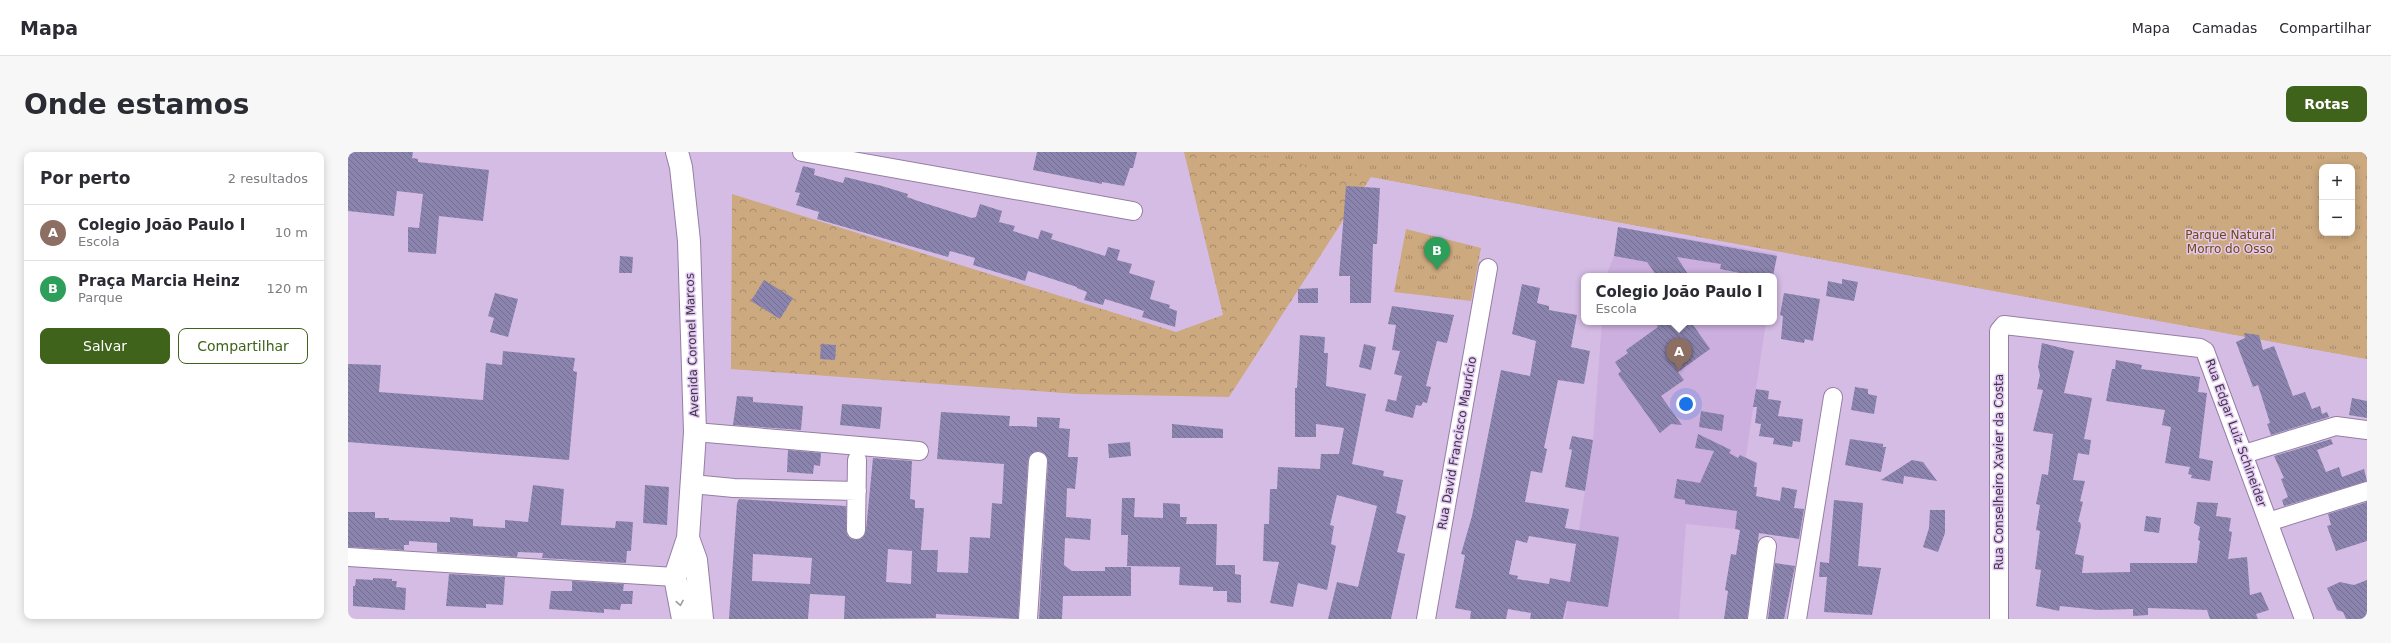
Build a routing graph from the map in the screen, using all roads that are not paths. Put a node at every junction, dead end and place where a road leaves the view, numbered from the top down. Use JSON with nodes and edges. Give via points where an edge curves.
{"nodes":[{"id":1,"x":677,"y":152,"type":"edge"},
{"id":2,"x":802,"y":152,"type":"edge"},
{"id":3,"x":1133,"y":212,"type":"dead end"},
{"id":4,"x":1488,"y":268,"type":"dead end"},
{"id":5,"x":2001,"y":326,"type":"joint"},
{"id":6,"x":1833,"y":397,"type":"dead end"},
{"id":7,"x":2367,"y":430,"type":"edge"},
{"id":8,"x":695,"y":432,"type":"junction"},
{"id":9,"x":919,"y":451,"type":"dead end"},
{"id":10,"x":2244,"y":454,"type":"junction"},
{"id":11,"x":857,"y":460,"type":"dead end"},
{"id":12,"x":1038,"y":461,"type":"dead end"},
{"id":13,"x":692,"y":484,"type":"junction"},
{"id":14,"x":857,"y":491,"type":"junction"},
{"id":15,"x":2367,"y":491,"type":"edge"},
{"id":16,"x":2268,"y":522,"type":"junction"},
{"id":17,"x":856,"y":530,"type":"dead end"},
{"id":18,"x":688,"y":538,"type":"junction"},
{"id":19,"x":1767,"y":546,"type":"dead end"},
{"id":20,"x":348,"y":556,"type":"edge"},
{"id":21,"x":675,"y":577,"type":"junction"},
{"id":22,"x":683,"y":619,"type":"edge"},
{"id":23,"x":702,"y":619,"type":"edge"},
{"id":24,"x":1028,"y":619,"type":"edge"},
{"id":25,"x":1426,"y":619,"type":"edge"},
{"id":26,"x":1757,"y":619,"type":"edge"},
{"id":27,"x":1797,"y":619,"type":"edge"},
{"id":28,"x":1999,"y":619,"type":"edge"},
{"id":29,"x":2304,"y":619,"type":"edge"}],
"edges":[{"from":1,"to":8,"type":"main road","name":"Avenida Coronel Marcos","via":[[689,241]]},
{"from":2,"to":3,"type":"street"},
{"from":4,"to":25,"type":"street","name":"Rua David Francisco Maurício"},
{"from":5,"to":10,"type":"street","name":"Rua Edgar Luiz Schineider","via":[[2203,350]]},
{"from":5,"to":28,"type":"street","name":"Rua Conselheiro Xavier da Costa"},
{"from":6,"to":27,"type":"street"},
{"from":7,"to":10,"type":"street","via":[[2336,426]]},
{"from":8,"to":9,"type":"street"},
{"from":8,"to":13,"type":"main road","name":"Avenida Coronel Marcos"},
{"from":10,"to":16,"type":"street","name":"Rua Edgar Luiz Schineider"},
{"from":11,"to":14,"type":"street"},
{"from":12,"to":24,"type":"street"},
{"from":13,"to":14,"type":"street","via":[[734,488]]},
{"from":13,"to":18,"type":"main road","name":"Avenida Coronel Marcos"},
{"from":14,"to":17,"type":"street"},
{"from":15,"to":16,"type":"street"},
{"from":16,"to":29,"type":"street","name":"Rua Edgar Luiz Schineider"},
{"from":18,"to":21,"type":"main road","name":"Avenida Coronel Marcos"},
{"from":18,"to":23,"type":"main road","name":"Avenida Coronel Marcos","via":[[696,560]]},
{"from":19,"to":26,"type":"street"},
{"from":20,"to":21,"type":"street"},
{"from":21,"to":22,"type":"main road","name":"Avenida Coronel Marcos","one_way":true}]}
